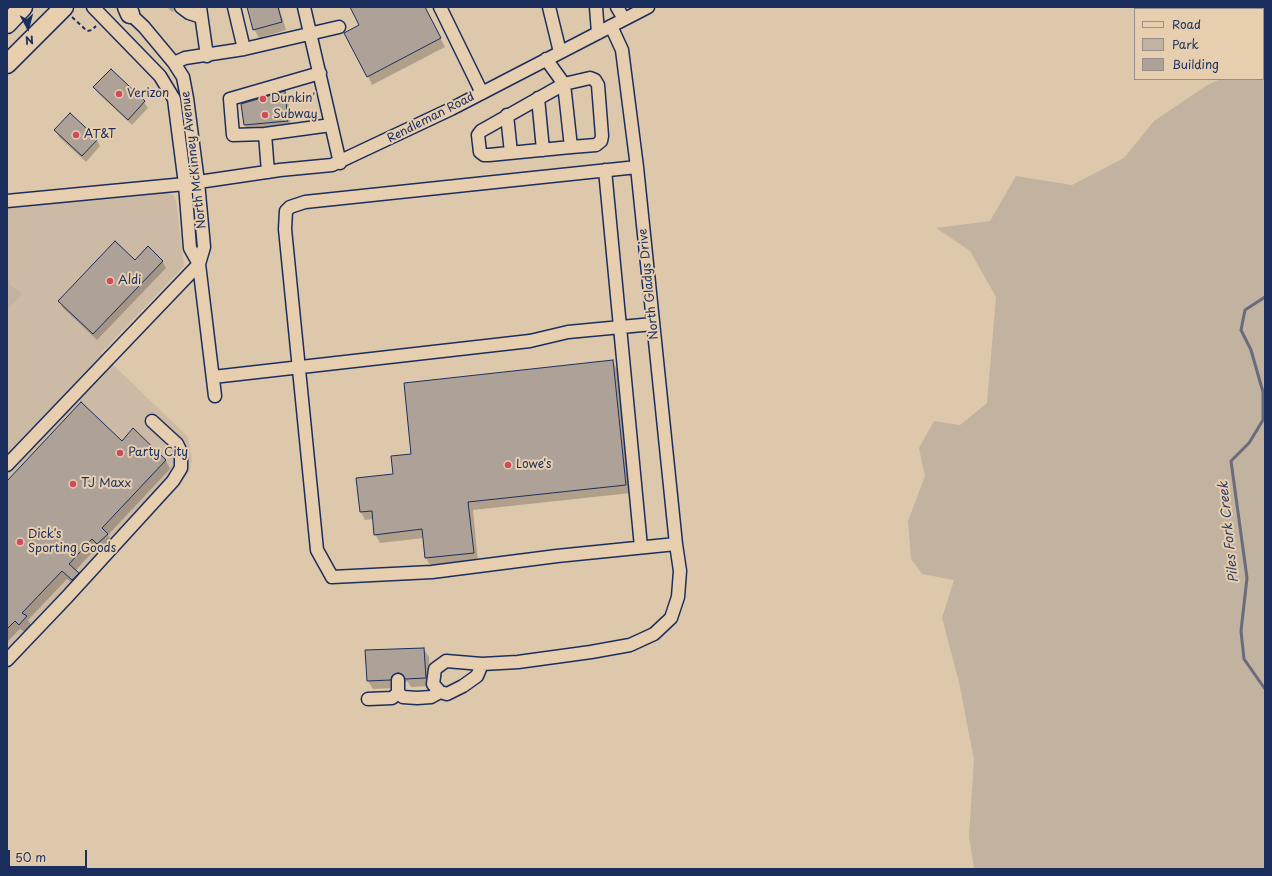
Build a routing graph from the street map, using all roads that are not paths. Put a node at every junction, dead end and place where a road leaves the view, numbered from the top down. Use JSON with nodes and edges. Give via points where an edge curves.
{"nodes":[{"id":1,"x":23,"y":7,"type":"edge"},
{"id":2,"x":64,"y":7,"type":"edge"},
{"id":3,"x":93,"y":7,"type":"edge"},
{"id":4,"x":181,"y":7,"type":"edge"},
{"id":5,"x":234,"y":7,"type":"edge"},
{"id":6,"x":304,"y":7,"type":"edge"},
{"id":7,"x":440,"y":7,"type":"edge"},
{"id":8,"x":549,"y":7,"type":"edge"},
{"id":9,"x":596,"y":7,"type":"edge"},
{"id":10,"x":618,"y":7,"type":"edge"},
{"id":11,"x":648,"y":7,"type":"edge"},
{"id":12,"x":127,"y":9,"type":"edge"},
{"id":13,"x":200,"y":12,"type":"edge"},
{"id":14,"x":624,"y":19,"type":"junction"},
{"id":15,"x":7,"y":24,"type":"edge"},
{"id":16,"x":611,"y":26,"type":"junction"},
{"id":17,"x":339,"y":27,"type":"dead end"},
{"id":18,"x":598,"y":33,"type":"junction"},
{"id":19,"x":310,"y":34,"type":"junction"},
{"id":20,"x":244,"y":49,"type":"junction"},
{"id":21,"x":560,"y":52,"type":"junction"},
{"id":22,"x":207,"y":56,"type":"junction"},
{"id":23,"x":546,"y":59,"type":"junction"},
{"id":24,"x":174,"y":63,"type":"junction"},
{"id":25,"x":7,"y":64,"type":"edge"},
{"id":26,"x":320,"y":73,"type":"junction"},
{"id":27,"x":564,"y":84,"type":"junction"},
{"id":28,"x":482,"y":93,"type":"junction"},
{"id":29,"x":538,"y":98,"type":"junction"},
{"id":30,"x":507,"y":115,"type":"junction"},
{"id":31,"x":332,"y":125,"type":"junction"},
{"id":32,"x":265,"y":134,"type":"junction"},
{"id":33,"x":571,"y":147,"type":"junction"},
{"id":34,"x":543,"y":150,"type":"junction"},
{"id":35,"x":511,"y":153,"type":"junction"},
{"id":36,"x":340,"y":162,"type":"junction"},
{"id":37,"x":637,"y":167,"type":"junction"},
{"id":38,"x":605,"y":170,"type":"junction"},
{"id":39,"x":268,"y":172,"type":"junction"},
{"id":40,"x":198,"y":182,"type":"junction"},
{"id":41,"x":185,"y":184,"type":"junction"},
{"id":42,"x":7,"y":201,"type":"edge"},
{"id":43,"x":199,"y":264,"type":"junction"},
{"id":44,"x":654,"y":324,"type":"junction"},
{"id":45,"x":620,"y":327,"type":"junction"},
{"id":46,"x":300,"y":366,"type":"junction"},
{"id":47,"x":213,"y":377,"type":"junction"},
{"id":48,"x":215,"y":396,"type":"dead end"},
{"id":49,"x":152,"y":421,"type":"dead end"},
{"id":50,"x":7,"y":465,"type":"edge"},
{"id":51,"x":676,"y":544,"type":"junction"},
{"id":52,"x":641,"y":547,"type":"junction"},
{"id":53,"x":7,"y":660,"type":"edge"},
{"id":54,"x":482,"y":664,"type":"junction"},
{"id":55,"x":398,"y":680,"type":"dead end"},
{"id":56,"x":440,"y":692,"type":"junction"},
{"id":57,"x":398,"y":693,"type":"junction"},
{"id":58,"x":368,"y":699,"type":"dead end"}],
"edges":[{"from":1,"to":15,"type":"highway"},
{"from":2,"to":25,"type":"highway"},
{"from":3,"to":41,"type":"street","name":"North McKinney Avenue","via":[[160,76],[174,99]]},
{"from":4,"to":13,"type":"street","via":[[189,13]]},
{"from":5,"to":20,"type":"street"},
{"from":6,"to":19,"type":"street"},
{"from":7,"to":28,"type":"street"},
{"from":8,"to":21,"type":"street"},
{"from":9,"to":18,"type":"street"},
{"from":10,"to":14,"type":"street"},
{"from":11,"to":14,"type":"street","name":"Rendleman Road"},
{"from":12,"to":24,"type":"street","name":"North McKinney Avenue"},
{"from":13,"to":22,"type":"street"},
{"from":14,"to":16,"type":"street","name":"Rendleman Road"},
{"from":16,"to":18,"type":"street","name":"Rendleman Road"},
{"from":16,"to":37,"type":"street","name":"North Gladys Drive","via":[[622,50]]},
{"from":17,"to":19,"type":"street"},
{"from":18,"to":21,"type":"street","name":"Rendleman Road"},
{"from":19,"to":20,"type":"street"},
{"from":19,"to":26,"type":"street"},
{"from":20,"to":22,"type":"street"},
{"from":21,"to":23,"type":"street","name":"Rendleman Road"},
{"from":22,"to":24,"type":"street","via":[[185,58]]},
{"from":23,"to":27,"type":"street"},
{"from":23,"to":28,"type":"street","name":"Rendleman Road"},
{"from":24,"to":40,"type":"street","name":"North McKinney Avenue","via":[[183,77]]},
{"from":26,"to":31,"type":"street"},
{"from":26,"to":32,"type":"street","via":[[230,99],[233,135]]},
{"from":27,"to":29,"type":"street"},
{"from":27,"to":33,"type":"street"},
{"from":27,"to":33,"type":"street","via":[[590,78],[598,85],[601,141]]},
{"from":28,"to":36,"type":"street","name":"Rendleman Road"},
{"from":29,"to":30,"type":"street"},
{"from":29,"to":34,"type":"street"},
{"from":30,"to":35,"type":"street"},
{"from":30,"to":35,"type":"street","via":[[490,124],[478,135],[480,152],[484,155]]},
{"from":31,"to":32,"type":"street"},
{"from":31,"to":36,"type":"street"},
{"from":32,"to":39,"type":"street"},
{"from":33,"to":34,"type":"street"},
{"from":34,"to":35,"type":"street"},
{"from":36,"to":39,"type":"street","name":"Rendleman Road","via":[[332,166]]},
{"from":37,"to":38,"type":"street"},
{"from":37,"to":44,"type":"street","name":"North Gladys Drive"},
{"from":38,"to":45,"type":"street"},
{"from":38,"to":46,"type":"street","via":[[306,202],[290,207],[286,212],[285,230]]},
{"from":39,"to":40,"type":"street","name":"Rendleman Road"},
{"from":40,"to":41,"type":"street","name":"Rendleman Road"},
{"from":40,"to":43,"type":"street","name":"North McKinney Avenue","via":[[204,247]]},
{"from":41,"to":42,"type":"street","name":"Rendleman Road"},
{"from":41,"to":43,"type":"street","name":"North McKinney Avenue","via":[[190,248]]},
{"from":43,"to":47,"type":"street","name":"North McKinney Avenue"},
{"from":43,"to":50,"type":"street"},
{"from":44,"to":45,"type":"street"},
{"from":44,"to":51,"type":"street","name":"North Gladys Drive"},
{"from":45,"to":46,"type":"street","via":[[568,332],[530,341]]},
{"from":45,"to":52,"type":"street"},
{"from":46,"to":47,"type":"street"},
{"from":46,"to":52,"type":"street","via":[[317,550],[332,577],[432,572]]},
{"from":47,"to":48,"type":"street","name":"North McKinney Avenue"},
{"from":49,"to":53,"type":"street","via":[[181,452],[181,468],[173,481]]},
{"from":51,"to":52,"type":"street"},
{"from":51,"to":54,"type":"street","name":"North Gladys Drive","via":[[680,571],[678,597],[670,618],[654,634],[630,645],[591,652]]},
{"from":54,"to":56,"type":"street","via":[[477,676],[464,686],[448,694]]},
{"from":54,"to":56,"type":"street","name":"North Gladys Drive","via":[[446,661],[435,669],[433,684]]},
{"from":55,"to":57,"type":"street"},
{"from":56,"to":57,"type":"street","via":[[431,697],[418,698],[403,697]]},
{"from":57,"to":58,"type":"street","via":[[392,698]]}]}
